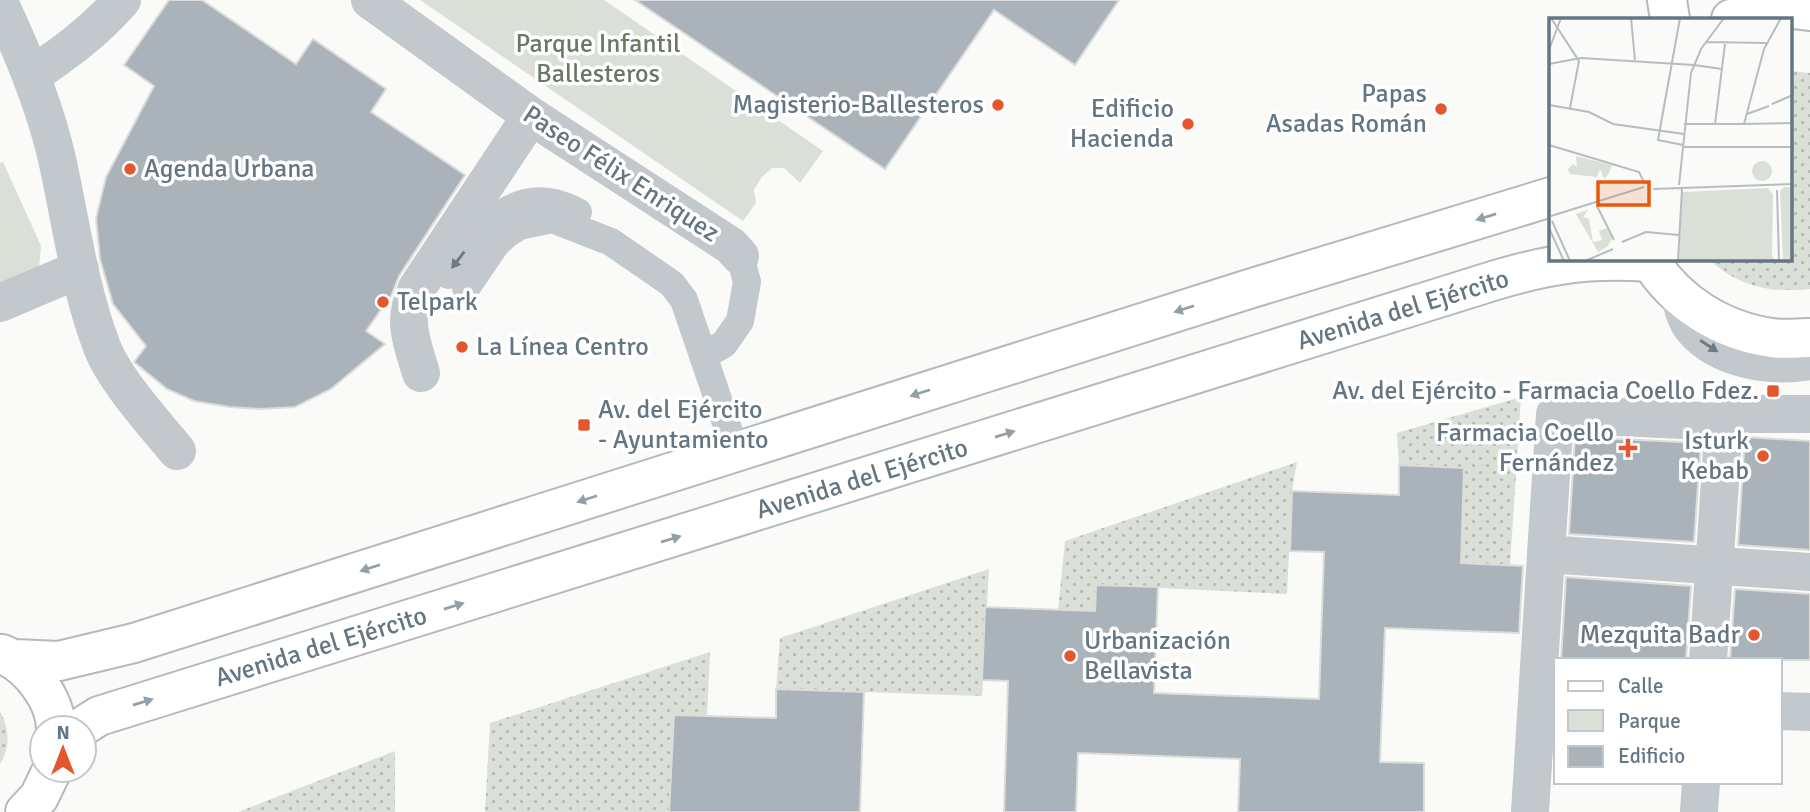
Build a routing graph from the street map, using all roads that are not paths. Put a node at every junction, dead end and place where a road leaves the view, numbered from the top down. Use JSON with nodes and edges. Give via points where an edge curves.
{"nodes":[{"id":1,"x":122,"y":0,"type":"edge"},
{"id":2,"x":370,"y":0,"type":"edge"},
{"id":3,"x":1667,"y":0,"type":"edge"},
{"id":4,"x":0,"y":4,"type":"edge"},
{"id":5,"x":1810,"y":11,"type":"edge"},
{"id":6,"x":1670,"y":18,"type":"edge"},
{"id":7,"x":1734,"y":18,"type":"edge"},
{"id":8,"x":31,"y":76,"type":"junction"},
{"id":9,"x":531,"y":116,"type":"junction"},
{"id":10,"x":1549,"y":198,"type":"edge"},
{"id":11,"x":740,"y":256,"type":"joint"},
{"id":12,"x":1574,"y":261,"type":"edge"},
{"id":13,"x":1650,"y":261,"type":"edge"},
{"id":14,"x":80,"y":269,"type":"junction"},
{"id":15,"x":457,"y":281,"type":"dead end"},
{"id":16,"x":1674,"y":292,"type":"junction"},
{"id":17,"x":0,"y":303,"type":"edge"},
{"id":18,"x":1810,"y":338,"type":"edge"},
{"id":19,"x":703,"y":356,"type":"junction"},
{"id":20,"x":1810,"y":366,"type":"edge"},
{"id":21,"x":421,"y":373,"type":"dead end"},
{"id":22,"x":1810,"y":414,"type":"edge"},
{"id":23,"x":1724,"y":422,"type":"junction"},
{"id":24,"x":177,"y":451,"type":"dead end"},
{"id":25,"x":736,"y":452,"type":"junction"},
{"id":26,"x":1546,"y":554,"type":"junction"},
{"id":27,"x":1714,"y":565,"type":"junction"},
{"id":28,"x":1810,"y":572,"type":"edge"},
{"id":29,"x":8,"y":656,"type":"edge"},
{"id":30,"x":1708,"y":658,"type":"edge"},
{"id":31,"x":1782,"y":711,"type":"edge"},
{"id":32,"x":1810,"y":712,"type":"edge"},
{"id":33,"x":52,"y":714,"type":"edge"},
{"id":34,"x":98,"y":717,"type":"edge"},
{"id":35,"x":1701,"y":784,"type":"edge"},
{"id":36,"x":1530,"y":812,"type":"edge"},
{"id":37,"x":1699,"y":812,"type":"edge"}],
"edges":[{"from":1,"to":8,"type":"street","via":[[100,25]]},
{"from":2,"to":9,"type":"street","name":"Paseo Félix Enriquez"},
{"from":3,"to":6,"type":"main road"},
{"from":4,"to":8,"type":"street"},
{"from":5,"to":7,"type":"main road","via":[[1762,10]]},
{"from":8,"to":14,"type":"street","via":[[57,156]]},
{"from":9,"to":11,"type":"street","name":"Paseo Félix Enriquez"},
{"from":9,"to":21,"type":"street","via":[[428,270],[408,308],[409,332]]},
{"from":10,"to":25,"type":"main road","one_way":true},
{"from":11,"to":19,"type":"lane","name":"Paseo Félix Enriquez","via":[[747,282],[740,321],[724,344]]},
{"from":34,"to":12,"type":"main road","name":"Avenida del Ejército","one_way":true,"via":[[1496,280]]},
{"from":13,"to":16,"type":"main road"},
{"from":14,"to":17,"type":"street"},
{"from":14,"to":24,"type":"street","via":[[103,349]]},
{"from":15,"to":19,"type":"lane","via":[[488,225],[522,202],[541,200],[569,207],[672,284],[684,300]]},
{"from":16,"to":18,"type":"main road","via":[[1737,330],[1774,339]]},
{"from":16,"to":20,"type":"lane","one_way":true,"via":[[1688,331],[1727,358],[1775,369]]},
{"from":19,"to":25,"type":"lane"},
{"from":22,"to":23,"type":"street","via":[[1744,414]]},
{"from":23,"to":26,"type":"street","via":[[1555,414]]},
{"from":23,"to":27,"type":"street"},
{"from":25,"to":29,"type":"main road","one_way":true,"via":[[134,643],[59,661]]},
{"from":26,"to":27,"type":"street"},
{"from":26,"to":36,"type":"street"},
{"from":27,"to":28,"type":"street"},
{"from":27,"to":30,"type":"street"},
{"from":29,"to":33,"type":"main road","via":[[34,678]]},
{"from":31,"to":32,"type":"street"},
{"from":35,"to":37,"type":"street"}]}
